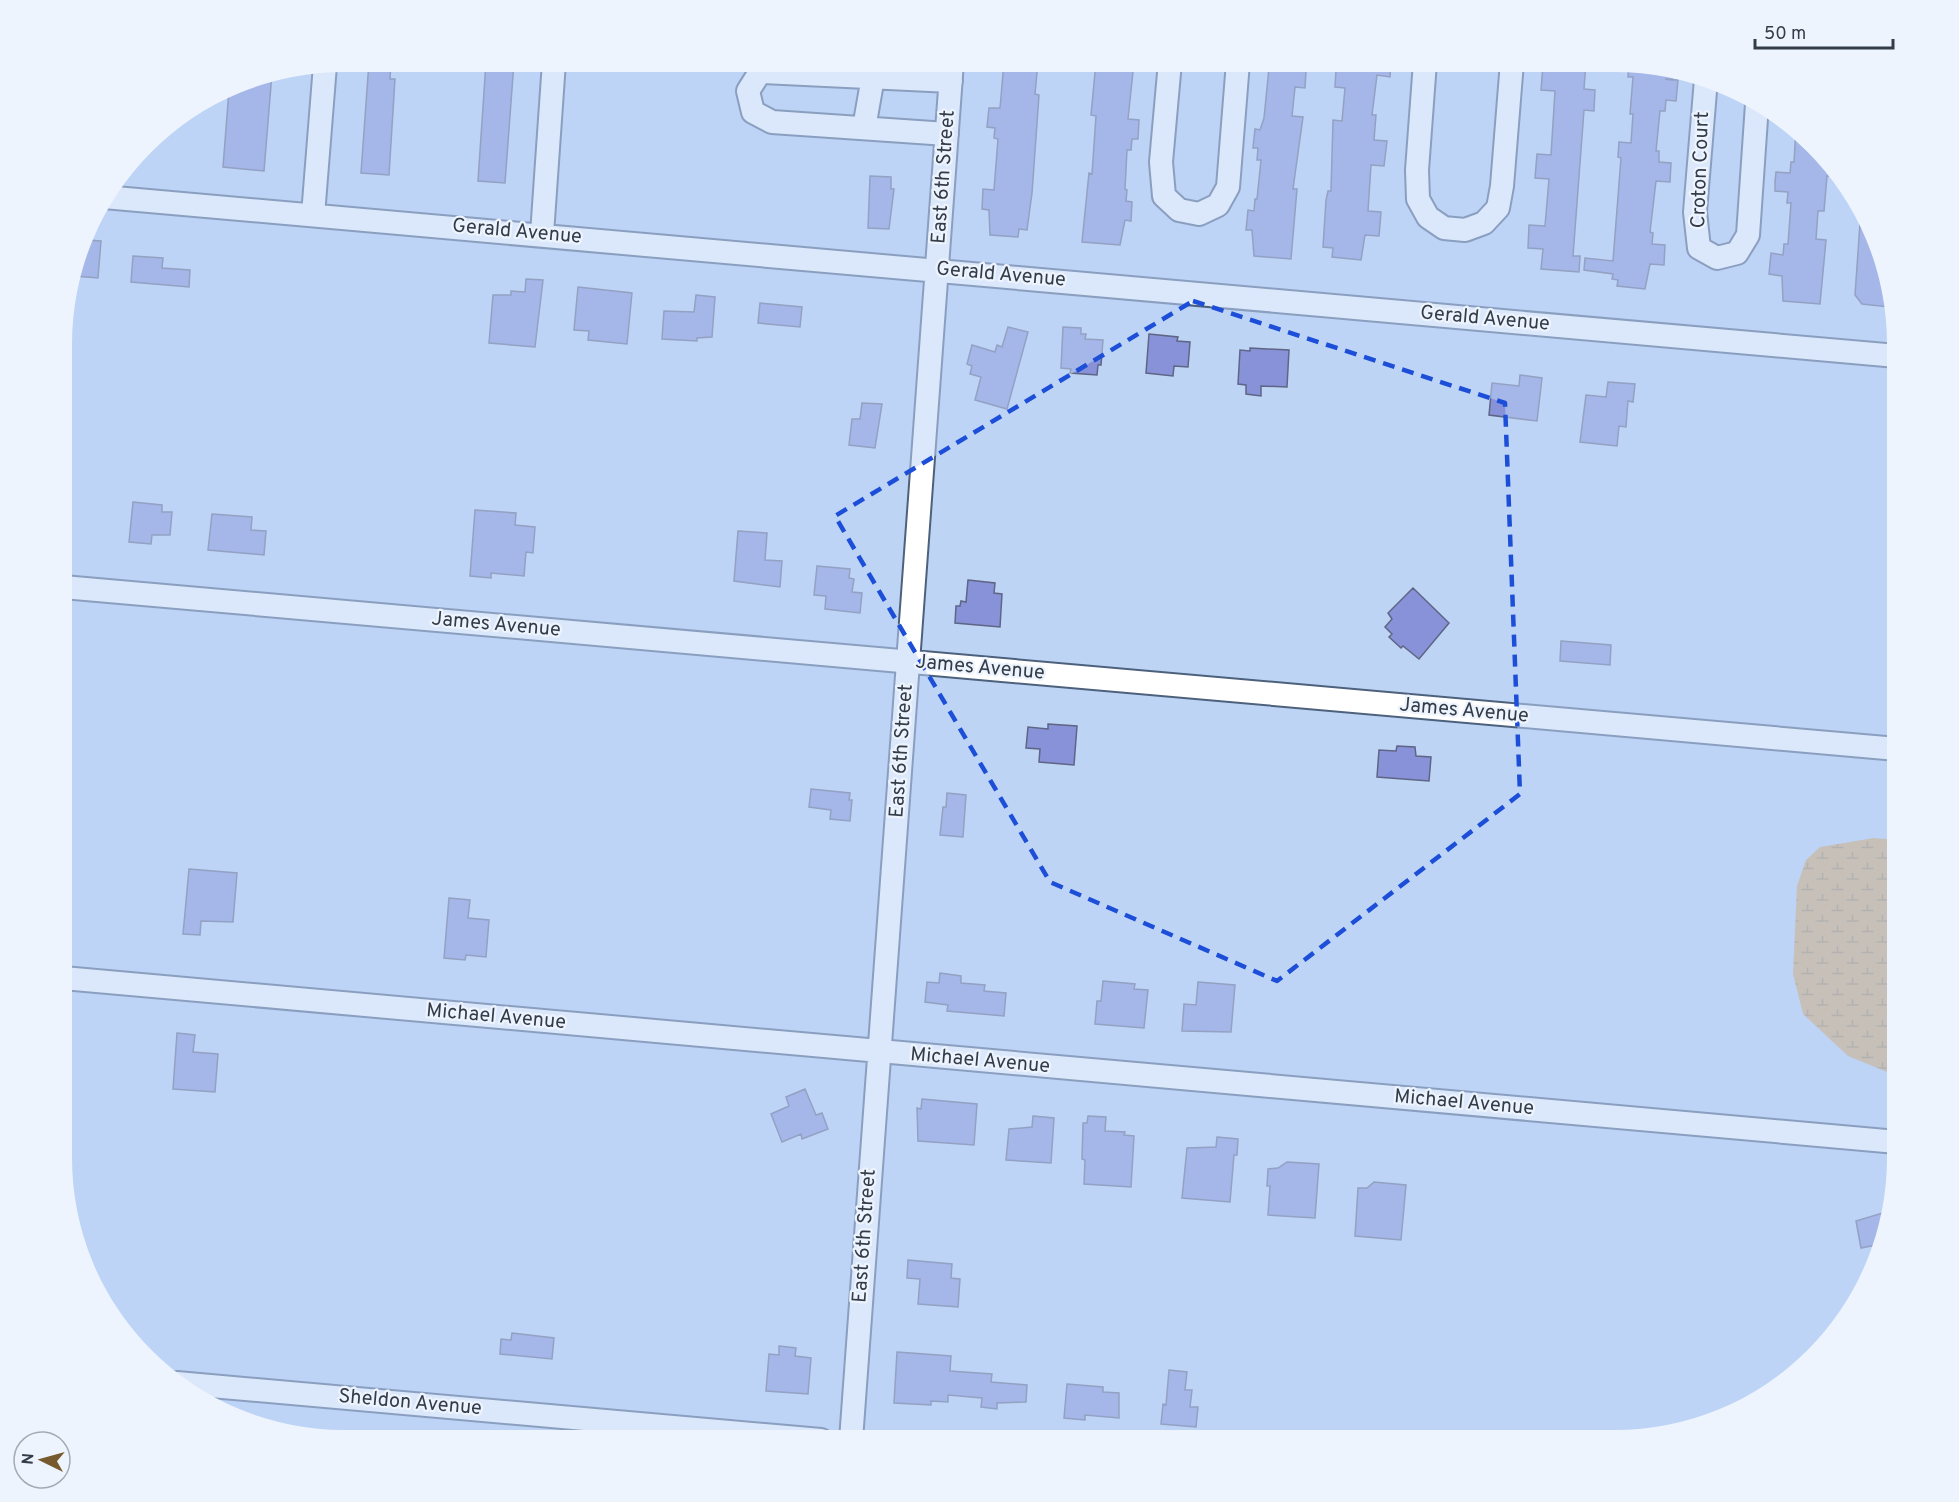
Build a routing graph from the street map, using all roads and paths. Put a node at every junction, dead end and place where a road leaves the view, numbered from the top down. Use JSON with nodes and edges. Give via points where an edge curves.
{"nodes":[{"id":1,"x":553,"y":72,"type":"edge"},
{"id":2,"x":939,"y":72,"type":"edge"},
{"id":3,"x":952,"y":72,"type":"edge"},
{"id":4,"x":1169,"y":72,"type":"edge"},
{"id":5,"x":1237,"y":72,"type":"edge"},
{"id":6,"x":1424,"y":72,"type":"edge"},
{"id":7,"x":1511,"y":72,"type":"edge"},
{"id":8,"x":324,"y":73,"type":"edge"},
{"id":9,"x":873,"y":77,"type":"junction"},
{"id":10,"x":1705,"y":87,"type":"edge"},
{"id":11,"x":1756,"y":112,"type":"edge"},
{"id":12,"x":864,"y":128,"type":"junction"},
{"id":13,"x":947,"y":134,"type":"junction"},
{"id":14,"x":115,"y":198,"type":"edge"},
{"id":15,"x":314,"y":215,"type":"junction"},
{"id":16,"x":542,"y":234,"type":"junction"},
{"id":17,"x":937,"y":270,"type":"junction"},
{"id":18,"x":1887,"y":355,"type":"edge"},
{"id":19,"x":72,"y":588,"type":"edge"},
{"id":20,"x":909,"y":661,"type":"junction"},
{"id":21,"x":1887,"y":748,"type":"edge"},
{"id":22,"x":72,"y":979,"type":"edge"},
{"id":23,"x":878,"y":1052,"type":"junction"},
{"id":24,"x":1887,"y":1141,"type":"edge"},
{"id":25,"x":194,"y":1384,"type":"edge"},
{"id":26,"x":708,"y":1430,"type":"edge"},
{"id":27,"x":852,"y":1430,"type":"edge"}],
"edges":[{"from":1,"to":16,"type":"street"},
{"from":2,"to":9,"type":"street"},
{"from":3,"to":13,"type":"street","name":"East 6th Street"},
{"from":4,"to":5,"type":"street","via":[[1161,162],[1164,196],[1179,210],[1199,214],[1218,205],[1228,187]]},
{"from":6,"to":7,"type":"street","via":[[1418,199],[1428,217],[1444,228],[1465,230],[1484,223],[1498,208]]},
{"from":8,"to":15,"type":"street"},
{"from":9,"to":12,"type":"street"},
{"from":9,"to":12,"type":"street","via":[[760,72],[748,91],[753,112],[772,122]]},
{"from":10,"to":11,"type":"street","name":"Croton Court","via":[[1695,212],[1699,248],[1717,258],[1737,253],[1748,236]]},
{"from":12,"to":13,"type":"street"},
{"from":13,"to":17,"type":"street","name":"East 6th Street"},
{"from":14,"to":15,"type":"street","name":"Gerald Avenue"},
{"from":15,"to":16,"type":"street","name":"Gerald Avenue"},
{"from":16,"to":17,"type":"street","name":"Gerald Avenue"},
{"from":17,"to":18,"type":"street","name":"Gerald Avenue"},
{"from":17,"to":20,"type":"street","name":"East 6th Street"},
{"from":19,"to":20,"type":"street","name":"James Avenue"},
{"from":20,"to":21,"type":"street","name":"James Avenue"},
{"from":20,"to":23,"type":"street","name":"East 6th Street"},
{"from":22,"to":23,"type":"street","name":"Michael Avenue"},
{"from":23,"to":24,"type":"street","name":"Michael Avenue"},
{"from":23,"to":27,"type":"street","name":"East 6th Street"},
{"from":25,"to":26,"type":"street","name":"Sheldon Avenue"}]}
